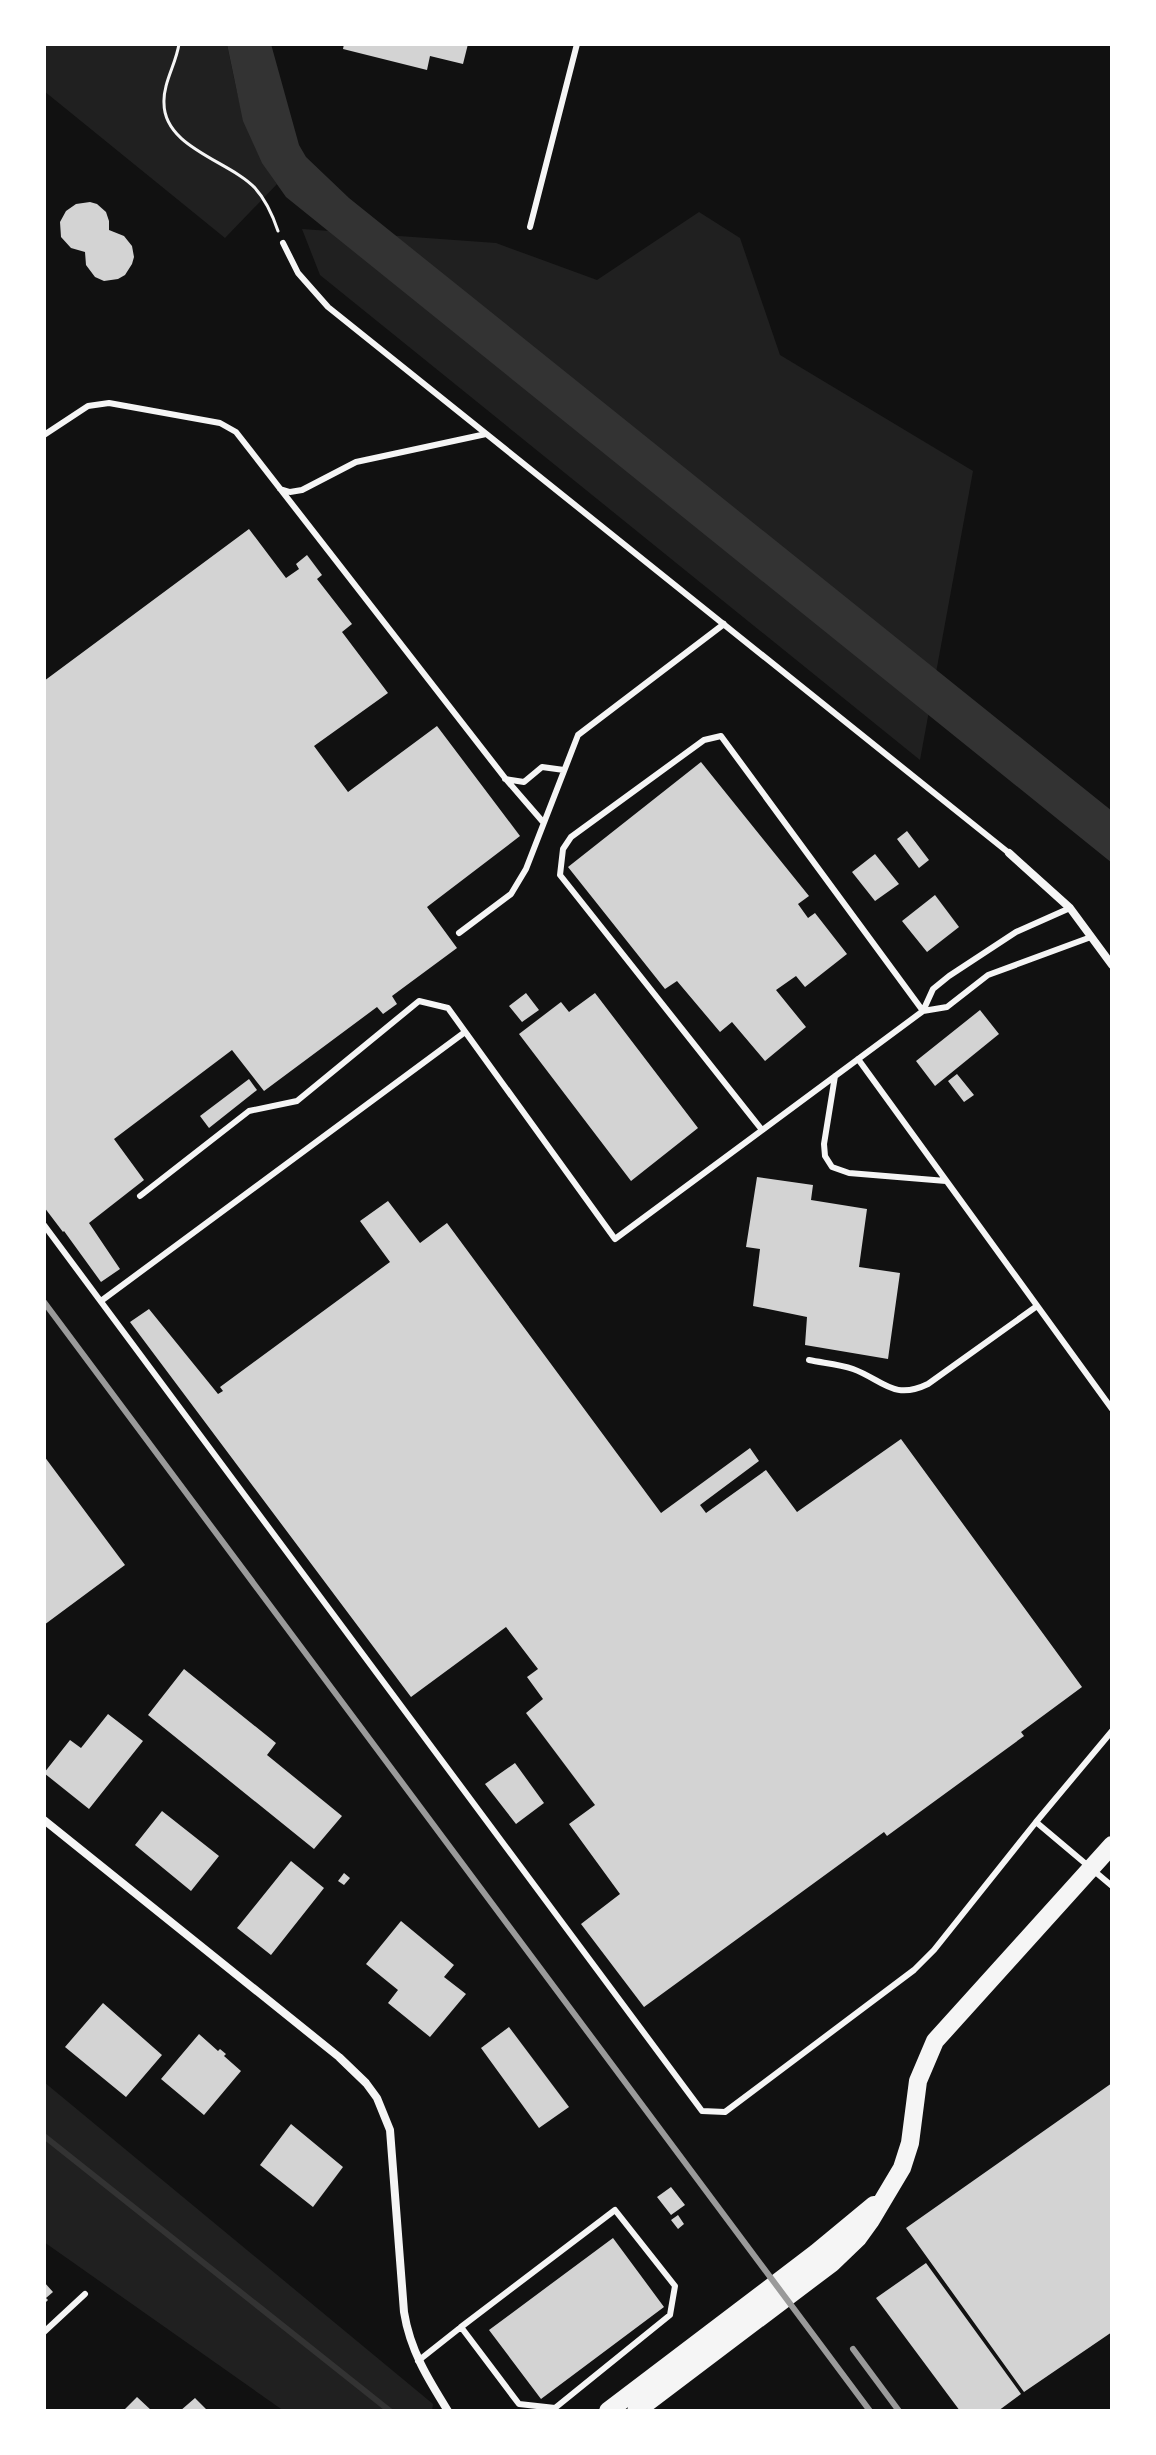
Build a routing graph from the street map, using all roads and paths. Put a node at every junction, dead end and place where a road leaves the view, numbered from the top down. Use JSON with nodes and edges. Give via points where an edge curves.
{"nodes":[{"id":1,"x":179,"y":44,"type":"edge"},
{"id":2,"x":577,"y":44,"type":"edge"},
{"id":3,"x":530,"y":227,"type":"dead end"},
{"id":4,"x":283,"y":243,"type":"joint"},
{"id":5,"x":487,"y":434,"type":"junction"},
{"id":6,"x":44,"y":435,"type":"edge"},
{"id":7,"x":280,"y":489,"type":"junction"},
{"id":8,"x":724,"y":624,"type":"junction"},
{"id":9,"x":564,"y":770,"type":"junction"},
{"id":10,"x":505,"y":778,"type":"junction"},
{"id":11,"x":543,"y":822,"type":"junction"},
{"id":12,"x":1009,"y":853,"type":"joint"},
{"id":13,"x":1070,"y":908,"type":"junction"},
{"id":14,"x":459,"y":933,"type":"dead end"},
{"id":15,"x":1091,"y":937,"type":"junction"},
{"id":16,"x":1112,"y":965,"type":"edge"},
{"id":17,"x":923,"y":1011,"type":"junction"},
{"id":18,"x":465,"y":1032,"type":"junction"},
{"id":19,"x":858,"y":1059,"type":"junction"},
{"id":20,"x":835,"y":1076,"type":"junction"},
{"id":21,"x":762,"y":1130,"type":"junction"},
{"id":22,"x":946,"y":1181,"type":"junction"},
{"id":23,"x":140,"y":1196,"type":"dead end"},
{"id":24,"x":44,"y":1225,"type":"edge"},
{"id":25,"x":101,"y":1301,"type":"junction"},
{"id":26,"x":1037,"y":1306,"type":"junction"},
{"id":27,"x":809,"y":1360,"type":"dead end"},
{"id":28,"x":1112,"y":1409,"type":"edge"},
{"id":29,"x":1112,"y":1731,"type":"edge"},
{"id":30,"x":44,"y":1820,"type":"edge"},
{"id":31,"x":1036,"y":1822,"type":"junction"},
{"id":32,"x":1112,"y":1845,"type":"edge"},
{"id":33,"x":1112,"y":1886,"type":"edge"},
{"id":34,"x":890,"y":2189,"type":"junction"},
{"id":35,"x":85,"y":2294,"type":"dead end"},
{"id":36,"x":461,"y":2327,"type":"junction"},
{"id":37,"x":44,"y":2332,"type":"edge"},
{"id":38,"x":418,"y":2361,"type":"junction"},
{"id":39,"x":446,"y":2411,"type":"edge"},
{"id":40,"x":608,"y":2411,"type":"edge"},
{"id":41,"x":636,"y":2411,"type":"edge"}],
"edges":[{"from":1,"to":4,"type":"path","via":[[164,96],[167,119],[194,149],[256,189]]},
{"from":2,"to":3,"type":"lane"},
{"from":4,"to":5,"type":"lane","via":[[318,297]]},
{"from":5,"to":7,"type":"lane","via":[[356,462],[302,490]]},
{"from":5,"to":8,"type":"lane"},
{"from":6,"to":7,"type":"lane","via":[[79,410],[109,403],[220,423],[242,438]]},
{"from":7,"to":10,"type":"lane"},
{"from":8,"to":9,"type":"lane","via":[[578,735]]},
{"from":8,"to":12,"type":"lane"},
{"from":9,"to":10,"type":"lane","via":[[542,767],[524,782]]},
{"from":9,"to":11,"type":"lane"},
{"from":10,"to":11,"type":"lane"},
{"from":11,"to":14,"type":"lane","via":[[511,894]]},
{"from":12,"to":13,"type":"street"},
{"from":13,"to":15,"type":"street"},
{"from":13,"to":17,"type":"lane","via":[[1016,932],[949,976],[933,989]]},
{"from":15,"to":16,"type":"street"},
{"from":15,"to":17,"type":"lane","via":[[988,975],[947,1007]]},
{"from":17,"to":19,"type":"lane"},
{"from":17,"to":21,"type":"lane","via":[[721,736],[704,740],[571,837],[563,849],[560,875]]},
{"from":18,"to":21,"type":"lane","via":[[615,1239]]},
{"from":18,"to":23,"type":"lane","via":[[448,1008],[419,1001],[297,1101],[249,1111]]},
{"from":18,"to":25,"type":"lane"},
{"from":19,"to":20,"type":"lane"},
{"from":19,"to":22,"type":"lane"},
{"from":20,"to":21,"type":"lane"},
{"from":20,"to":22,"type":"lane","via":[[824,1144],[832,1167]]},
{"from":22,"to":26,"type":"lane"},
{"from":24,"to":25,"type":"lane"},
{"from":25,"to":31,"type":"lane","via":[[702,2111],[725,2112],[914,1970]]},
{"from":26,"to":27,"type":"lane","via":[[912,1390],[894,1390],[856,1370]]},
{"from":26,"to":28,"type":"lane"},
{"from":29,"to":31,"type":"lane"},
{"from":30,"to":38,"type":"street","via":[[339,2057],[377,2098],[394,2149],[404,2312]]},
{"from":31,"to":33,"type":"lane"},
{"from":32,"to":34,"type":"main road","via":[[942,2031],[918,2081],[906,2156]]},
{"from":34,"to":40,"type":"main road","via":[[816,2253]]},
{"from":34,"to":41,"type":"main road","via":[[858,2238],[832,2263]]},
{"from":35,"to":37,"type":"lane"},
{"from":36,"to":36,"type":"lane","via":[[519,2404],[555,2408],[670,2315],[675,2286],[615,2210]]},
{"from":36,"to":38,"type":"lane"},
{"from":38,"to":39,"type":"street"}]}
